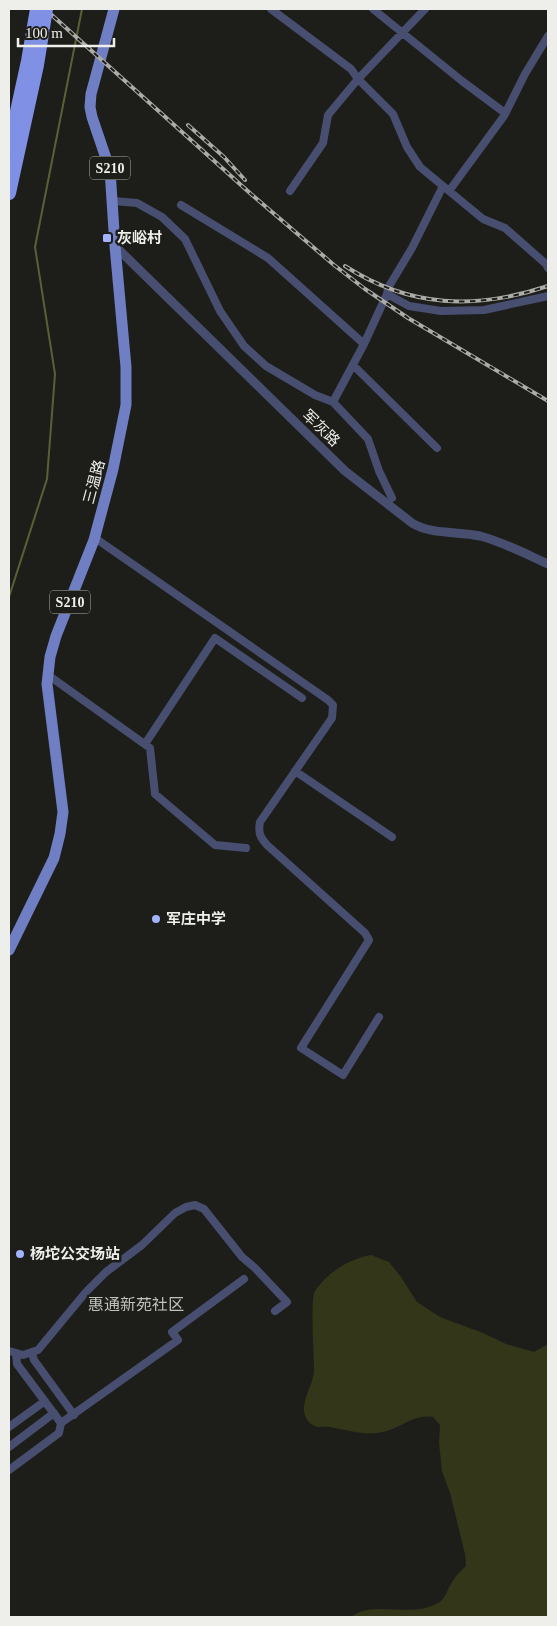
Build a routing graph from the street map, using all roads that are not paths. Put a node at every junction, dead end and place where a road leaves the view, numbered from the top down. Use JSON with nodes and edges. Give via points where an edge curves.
{"nodes":[{"id":1,"x":37,"y":9,"type":"edge"},
{"id":2,"x":46,"y":9,"type":"edge"},
{"id":3,"x":114,"y":9,"type":"edge"},
{"id":4,"x":271,"y":9,"type":"edge"},
{"id":5,"x":373,"y":9,"type":"edge"},
{"id":6,"x":425,"y":9,"type":"edge"},
{"id":7,"x":401,"y":33,"type":"junction"},
{"id":8,"x":548,"y":36,"type":"edge"},
{"id":9,"x":358,"y":79,"type":"junction"},
{"id":10,"x":506,"y":114,"type":"junction"},
{"id":11,"x":9,"y":148,"type":"edge"},
{"id":12,"x":446,"y":188,"type":"junction"},
{"id":13,"x":290,"y":191,"type":"dead end"},
{"id":14,"x":9,"y":193,"type":"edge"},
{"id":15,"x":113,"y":201,"type":"junction"},
{"id":16,"x":181,"y":205,"type":"dead end"},
{"id":17,"x":115,"y":246,"type":"junction"},
{"id":18,"x":548,"y":268,"type":"edge"},
{"id":19,"x":387,"y":294,"type":"junction"},
{"id":20,"x":548,"y":296,"type":"edge"},
{"id":21,"x":364,"y":344,"type":"junction"},
{"id":22,"x":353,"y":365,"type":"junction"},
{"id":23,"x":333,"y":402,"type":"junction"},
{"id":24,"x":437,"y":448,"type":"dead end"},
{"id":25,"x":392,"y":498,"type":"dead end"},
{"id":26,"x":95,"y":538,"type":"junction"},
{"id":27,"x":548,"y":564,"type":"edge"},
{"id":28,"x":48,"y":675,"type":"junction"},
{"id":29,"x":302,"y":698,"type":"dead end"},
{"id":30,"x":145,"y":744,"type":"junction"},
{"id":31,"x":295,"y":771,"type":"junction"},
{"id":32,"x":392,"y":837,"type":"dead end"},
{"id":33,"x":246,"y":848,"type":"dead end"},
{"id":34,"x":9,"y":950,"type":"edge"},
{"id":35,"x":379,"y":1017,"type":"dead end"},
{"id":36,"x":244,"y":1279,"type":"dead end"},
{"id":37,"x":275,"y":1311,"type":"dead end"},
{"id":38,"x":13,"y":1352,"type":"edge"},
{"id":39,"x":32,"y":1353,"type":"junction"},
{"id":40,"x":45,"y":1401,"type":"junction"},
{"id":41,"x":54,"y":1413,"type":"junction"},
{"id":42,"x":74,"y":1415,"type":"junction"},
{"id":43,"x":61,"y":1423,"type":"junction"},
{"id":44,"x":9,"y":1427,"type":"edge"},
{"id":45,"x":9,"y":1447,"type":"edge"},
{"id":46,"x":9,"y":1470,"type":"edge"}],
"edges":[{"from":1,"to":11,"type":"highway"},
{"from":2,"to":14,"type":"highway","bridge":true},
{"from":3,"to":15,"type":"main road","name":"三温路","number":"S210","via":[[90,107],[110,170]]},
{"from":4,"to":9,"type":"street","via":[[352,69]]},
{"from":5,"to":7,"type":"street"},
{"from":6,"to":7,"type":"street"},
{"from":7,"to":9,"type":"street"},
{"from":7,"to":10,"type":"street"},
{"from":8,"to":10,"type":"street"},
{"from":9,"to":12,"type":"street","via":[[393,114],[407,148],[420,167]]},
{"from":9,"to":13,"type":"street","via":[[328,115],[323,143]]},
{"from":10,"to":12,"type":"street"},
{"from":12,"to":18,"type":"street","via":[[483,218],[505,228]]},
{"from":12,"to":19,"type":"street"},
{"from":15,"to":17,"type":"main road","name":"三温路","number":"S210"},
{"from":15,"to":23,"type":"street","via":[[137,203],[162,217],[185,239],[220,311],[244,346],[266,366],[315,396]]},
{"from":16,"to":21,"type":"street","via":[[268,258]]},
{"from":17,"to":26,"type":"main road","name":"三温路","number":"S210","via":[[126,367],[126,405],[114,469]]},
{"from":17,"to":27,"type":"street","name":"军灰路","via":[[345,471],[412,523],[421,528],[482,537]]},
{"from":19,"to":20,"type":"street","via":[[409,306],[441,311],[484,310]]},
{"from":19,"to":21,"type":"street"},
{"from":21,"to":22,"type":"street"},
{"from":22,"to":23,"type":"street"},
{"from":22,"to":24,"type":"street"},
{"from":23,"to":25,"type":"street","via":[[368,439]]},
{"from":26,"to":28,"type":"main road","name":"三温路","number":"S210","via":[[56,636]]},
{"from":26,"to":31,"type":"street","via":[[333,705],[332,718]]},
{"from":28,"to":30,"type":"street"},
{"from":28,"to":34,"type":"main road","name":"三温路","number":"S210","via":[[63,812],[60,834],[54,858]]},
{"from":29,"to":30,"type":"street","via":[[215,638]]},
{"from":30,"to":33,"type":"street","via":[[150,748],[155,794],[215,845]]},
{"from":31,"to":32,"type":"street"},
{"from":31,"to":35,"type":"street","via":[[260,822],[260,836],[369,940],[301,1048],[343,1075]]},
{"from":36,"to":42,"type":"street","via":[[172,1332],[178,1340]]},
{"from":37,"to":39,"type":"street","via":[[287,1302],[242,1257],[204,1209],[186,1207],[106,1272]]},
{"from":38,"to":39,"type":"street"},
{"from":38,"to":40,"type":"street","via":[[17,1364]]},
{"from":39,"to":42,"type":"street"},
{"from":40,"to":41,"type":"street"},
{"from":40,"to":44,"type":"street"},
{"from":41,"to":43,"type":"street"},
{"from":41,"to":45,"type":"street"},
{"from":42,"to":43,"type":"street"},
{"from":43,"to":46,"type":"street","via":[[59,1433]]}]}
